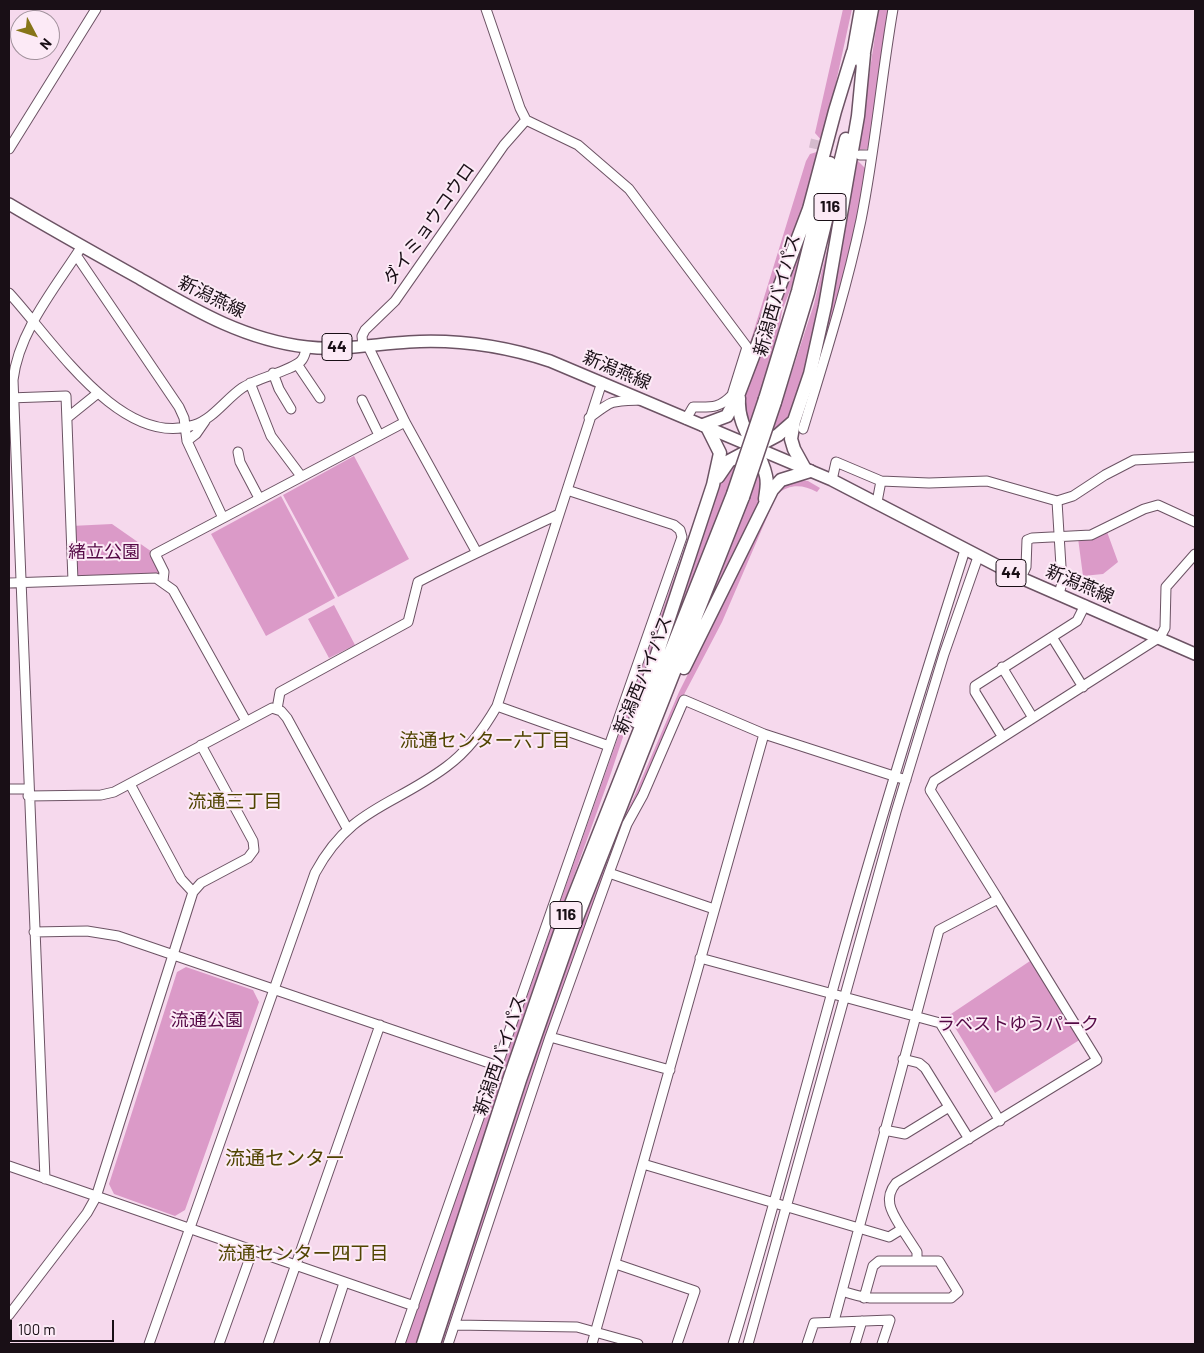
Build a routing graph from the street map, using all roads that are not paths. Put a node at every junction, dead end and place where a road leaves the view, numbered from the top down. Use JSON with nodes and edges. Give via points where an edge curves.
{"nodes":[{"id":1,"x":96,"y":9,"type":"edge"},
{"id":2,"x":486,"y":9,"type":"edge"},
{"id":3,"x":861,"y":9,"type":"edge"},
{"id":4,"x":872,"y":9,"type":"edge"},
{"id":5,"x":893,"y":9,"type":"edge"},
{"id":6,"x":859,"y":53,"type":"junction"},
{"id":7,"x":526,"y":120,"type":"junction"},
{"id":8,"x":9,"y":150,"type":"edge"},
{"id":9,"x":860,"y":155,"type":"tunnel mouth"},
{"id":10,"x":872,"y":156,"type":"junction"},
{"id":11,"x":9,"y":204,"type":"edge"},
{"id":12,"x":79,"y":251,"type":"junction"},
{"id":13,"x":9,"y":293,"type":"edge"},
{"id":14,"x":34,"y":322,"type":"junction"},
{"id":15,"x":365,"y":346,"type":"junction"},
{"id":16,"x":307,"y":347,"type":"junction"},
{"id":17,"x":297,"y":364,"type":"junction"},
{"id":18,"x":273,"y":373,"type":"junction"},
{"id":19,"x":602,"y":382,"type":"junction"},
{"id":20,"x":250,"y":383,"type":"junction"},
{"id":21,"x":98,"y":393,"type":"junction"},
{"id":22,"x":739,"y":393,"type":"junction"},
{"id":23,"x":11,"y":398,"type":"edge"},
{"id":24,"x":320,"y":398,"type":"dead end"},
{"id":25,"x":362,"y":400,"type":"dead end"},
{"id":26,"x":640,"y":400,"type":"junction"},
{"id":27,"x":291,"y":408,"type":"dead end"},
{"id":28,"x":67,"y":418,"type":"junction"},
{"id":29,"x":207,"y":418,"type":"junction"},
{"id":30,"x":589,"y":419,"type":"junction"},
{"id":31,"x":686,"y":419,"type":"junction"},
{"id":32,"x":405,"y":422,"type":"junction"},
{"id":33,"x":799,"y":425,"type":"junction"},
{"id":34,"x":705,"y":426,"type":"junction"},
{"id":35,"x":186,"y":428,"type":"junction"},
{"id":36,"x":379,"y":435,"type":"junction"},
{"id":37,"x":187,"y":441,"type":"junction"},
{"id":38,"x":754,"y":446,"type":"junction"},
{"id":39,"x":238,"y":452,"type":"dead end"},
{"id":40,"x":1195,"y":457,"type":"edge"},
{"id":41,"x":808,"y":470,"type":"junction"},
{"id":42,"x":301,"y":476,"type":"junction"},
{"id":43,"x":832,"y":480,"type":"junction"},
{"id":44,"x":881,"y":481,"type":"junction"},
{"id":45,"x":713,"y":485,"type":"junction"},
{"id":46,"x":567,"y":490,"type":"junction"},
{"id":47,"x":259,"y":498,"type":"junction"},
{"id":48,"x":1056,"y":501,"type":"junction"},
{"id":49,"x":765,"y":502,"type":"junction"},
{"id":50,"x":877,"y":502,"type":"junction"},
{"id":51,"x":558,"y":515,"type":"junction"},
{"id":52,"x":223,"y":518,"type":"junction"},
{"id":53,"x":1195,"y":522,"type":"edge"},
{"id":54,"x":1059,"y":538,"type":"junction"},
{"id":55,"x":965,"y":550,"type":"junction"},
{"id":56,"x":476,"y":551,"type":"junction"},
{"id":57,"x":1195,"y":554,"type":"edge"},
{"id":58,"x":978,"y":557,"type":"junction"},
{"id":59,"x":1021,"y":578,"type":"junction"},
{"id":60,"x":163,"y":580,"type":"junction"},
{"id":61,"x":73,"y":581,"type":"junction"},
{"id":62,"x":22,"y":582,"type":"junction"},
{"id":63,"x":9,"y":583,"type":"edge"},
{"id":64,"x":1059,"y":594,"type":"junction"},
{"id":65,"x":1085,"y":605,"type":"junction"},
{"id":66,"x":1052,"y":636,"type":"junction"},
{"id":67,"x":1160,"y":637,"type":"junction"},
{"id":68,"x":1194,"y":650,"type":"edge"},
{"id":69,"x":1002,"y":667,"type":"junction"},
{"id":70,"x":1083,"y":687,"type":"junction"},
{"id":71,"x":497,"y":706,"type":"junction"},
{"id":72,"x":277,"y":709,"type":"junction"},
{"id":73,"x":1033,"y":718,"type":"junction"},
{"id":74,"x":246,"y":721,"type":"junction"},
{"id":75,"x":764,"y":734,"type":"junction"},
{"id":76,"x":1002,"y":736,"type":"junction"},
{"id":77,"x":201,"y":745,"type":"junction"},
{"id":78,"x":609,"y":746,"type":"junction"},
{"id":79,"x":895,"y":776,"type":"junction"},
{"id":80,"x":906,"y":780,"type":"junction"},
{"id":81,"x":130,"y":784,"type":"junction"},
{"id":82,"x":9,"y":789,"type":"edge"},
{"id":83,"x":28,"y":792,"type":"junction"},
{"id":84,"x":612,"y":811,"type":"junction"},
{"id":85,"x":347,"y":828,"type":"junction"},
{"id":86,"x":608,"y":873,"type":"junction"},
{"id":87,"x":193,"y":892,"type":"junction"},
{"id":88,"x":998,"y":899,"type":"junction"},
{"id":89,"x":714,"y":909,"type":"junction"},
{"id":90,"x":34,"y":932,"type":"junction"},
{"id":91,"x":173,"y":956,"type":"junction"},
{"id":92,"x":700,"y":958,"type":"junction"},
{"id":93,"x":273,"y":990,"type":"junction"},
{"id":94,"x":832,"y":994,"type":"junction"},
{"id":95,"x":844,"y":997,"type":"junction"},
{"id":96,"x":915,"y":1015,"type":"junction"},
{"id":97,"x":380,"y":1025,"type":"junction"},
{"id":98,"x":550,"y":1037,"type":"junction"},
{"id":99,"x":903,"y":1059,"type":"junction"},
{"id":100,"x":498,"y":1066,"type":"junction"},
{"id":101,"x":670,"y":1070,"type":"junction"},
{"id":102,"x":949,"y":1107,"type":"junction"},
{"id":103,"x":1000,"y":1121,"type":"junction"},
{"id":104,"x":884,"y":1130,"type":"junction"},
{"id":105,"x":969,"y":1139,"type":"junction"},
{"id":106,"x":644,"y":1164,"type":"junction"},
{"id":107,"x":9,"y":1166,"type":"edge"},
{"id":108,"x":45,"y":1179,"type":"junction"},
{"id":109,"x":96,"y":1197,"type":"junction"},
{"id":110,"x":776,"y":1202,"type":"junction"},
{"id":111,"x":788,"y":1206,"type":"junction"},
{"id":112,"x":859,"y":1226,"type":"junction"},
{"id":113,"x":902,"y":1229,"type":"junction"},
{"id":114,"x":189,"y":1230,"type":"junction"},
{"id":115,"x":252,"y":1252,"type":"junction"},
{"id":116,"x":917,"y":1261,"type":"junction"},
{"id":117,"x":616,"y":1264,"type":"junction"},
{"id":118,"x":295,"y":1265,"type":"junction"},
{"id":119,"x":344,"y":1283,"type":"junction"},
{"id":120,"x":842,"y":1291,"type":"junction"},
{"id":121,"x":864,"y":1298,"type":"junction"},
{"id":122,"x":414,"y":1306,"type":"junction"},
{"id":123,"x":9,"y":1315,"type":"edge"},
{"id":124,"x":834,"y":1321,"type":"junction"},
{"id":125,"x":862,"y":1321,"type":"junction"},
{"id":126,"x":454,"y":1325,"type":"junction"},
{"id":127,"x":596,"y":1332,"type":"junction"},
{"id":128,"x":149,"y":1344,"type":"edge"},
{"id":129,"x":219,"y":1344,"type":"edge"},
{"id":130,"x":268,"y":1344,"type":"edge"},
{"id":131,"x":324,"y":1344,"type":"edge"},
{"id":132,"x":400,"y":1344,"type":"edge"},
{"id":133,"x":423,"y":1344,"type":"edge"},
{"id":134,"x":434,"y":1344,"type":"edge"},
{"id":135,"x":448,"y":1344,"type":"edge"},
{"id":136,"x":592,"y":1344,"type":"edge"},
{"id":137,"x":635,"y":1344,"type":"edge"},
{"id":138,"x":677,"y":1344,"type":"edge"},
{"id":139,"x":733,"y":1344,"type":"edge"},
{"id":140,"x":748,"y":1344,"type":"edge"},
{"id":141,"x":807,"y":1344,"type":"edge"},
{"id":142,"x":854,"y":1344,"type":"edge"},
{"id":143,"x":882,"y":1344,"type":"edge"}],
"edges":[{"from":1,"to":8,"type":"street"},
{"from":2,"to":7,"type":"street"},
{"from":3,"to":6,"type":"highway","name":"新潟西バイパス","number":"116"},
{"from":4,"to":6,"type":"highway","name":"新潟西バイパス","number":"116"},
{"from":5,"to":10,"type":"street"},
{"from":6,"to":22,"type":"highway","via":[[802,231]]},
{"from":6,"to":33,"type":"highway","via":[[858,116],[825,306]]},
{"from":6,"to":84,"type":"highway","name":"新潟西バイパス","number":"116","bridge":true,"via":[[770,401],[738,495],[693,599]]},
{"from":7,"to":15,"type":"street","name":"ダイミョウコウロ","via":[[504,145],[395,301],[365,330],[362,336]]},
{"from":7,"to":31,"type":"street","via":[[578,145],[629,189],[747,347],[732,395],[719,406],[693,407]]},
{"from":9,"to":10,"type":"street"},
{"from":10,"to":33,"type":"street","via":[[848,276]]},
{"from":11,"to":12,"type":"main road","name":"新潟燕線","number":"44"},
{"from":12,"to":14,"type":"street"},
{"from":12,"to":16,"type":"main road","name":"新潟燕線","number":"44","via":[[201,314],[244,332]]},
{"from":12,"to":35,"type":"street","via":[[179,407]]},
{"from":13,"to":14,"type":"street"},
{"from":14,"to":21,"type":"street"},
{"from":14,"to":23,"type":"street","via":[[17,356]]},
{"from":15,"to":16,"type":"main road","name":"新潟燕線","number":"44"},
{"from":15,"to":19,"type":"main road","name":"新潟燕線","number":"44","via":[[442,341],[484,345],[550,361]]},
{"from":15,"to":32,"type":"street"},
{"from":16,"to":17,"type":"street"},
{"from":17,"to":18,"type":"street"},
{"from":17,"to":24,"type":"street"},
{"from":18,"to":20,"type":"street"},
{"from":18,"to":27,"type":"street"},
{"from":19,"to":26,"type":"main road","name":"新潟燕線","number":"44"},
{"from":19,"to":30,"type":"street"},
{"from":20,"to":29,"type":"street"},
{"from":20,"to":42,"type":"street","via":[[271,436]]},
{"from":21,"to":28,"type":"street"},
{"from":21,"to":35,"type":"street","via":[[124,414],[168,428]]},
{"from":22,"to":34,"type":"highway","via":[[726,416]]},
{"from":22,"to":38,"type":"highway","via":[[740,420]]},
{"from":23,"to":28,"type":"street","via":[[66,396]]},
{"from":23,"to":62,"type":"street"},
{"from":25,"to":36,"type":"street"},
{"from":26,"to":30,"type":"street","via":[[613,401]]},
{"from":26,"to":31,"type":"main road","name":"新潟燕線","number":"44"},
{"from":28,"to":61,"type":"street"},
{"from":29,"to":35,"type":"street"},
{"from":29,"to":37,"type":"street"},
{"from":30,"to":46,"type":"street"},
{"from":31,"to":34,"type":"main road","name":"新潟燕線","number":"44"},
{"from":32,"to":36,"type":"street"},
{"from":32,"to":56,"type":"street"},
{"from":33,"to":38,"type":"highway"},
{"from":33,"to":41,"type":"highway","via":[[792,444]]},
{"from":34,"to":38,"type":"main road","name":"新潟燕線","number":"44"},
{"from":34,"to":45,"type":"highway","via":[[720,453]]},
{"from":35,"to":37,"type":"street"},
{"from":36,"to":42,"type":"street"},
{"from":37,"to":52,"type":"street"},
{"from":38,"to":41,"type":"main road","name":"新潟燕線","number":"44"},
{"from":38,"to":45,"type":"highway","via":[[729,461]]},
{"from":38,"to":49,"type":"highway","via":[[766,475]]},
{"from":39,"to":47,"type":"street"},
{"from":40,"to":48,"type":"street","via":[[1134,460],[1073,496]]},
{"from":41,"to":43,"type":"main road","name":"新潟燕線","number":"44"},
{"from":41,"to":49,"type":"highway","via":[[782,480]]},
{"from":42,"to":47,"type":"street"},
{"from":43,"to":44,"type":"street","via":[[836,462]]},
{"from":43,"to":50,"type":"main road","name":"新潟燕線","number":"44"},
{"from":44,"to":48,"type":"street","via":[[987,481]]},
{"from":44,"to":50,"type":"street"},
{"from":45,"to":84,"type":"highway"},
{"from":46,"to":51,"type":"street"},
{"from":46,"to":78,"type":"street","via":[[674,525],[681,533]]},
{"from":47,"to":52,"type":"street"},
{"from":48,"to":54,"type":"street"},
{"from":49,"to":84,"type":"highway"},
{"from":50,"to":55,"type":"main road","name":"新潟燕線","number":"44"},
{"from":51,"to":56,"type":"street"},
{"from":51,"to":71,"type":"street"},
{"from":52,"to":60,"type":"street","via":[[155,554],[164,572]]},
{"from":53,"to":54,"type":"street","via":[[1158,505],[1144,508],[1096,534]]},
{"from":54,"to":59,"type":"street","via":[[1027,540],[1026,567]]},
{"from":54,"to":64,"type":"street","via":[[1062,583]]},
{"from":55,"to":58,"type":"main road","name":"新潟燕線","number":"44"},
{"from":55,"to":79,"type":"street"},
{"from":56,"to":72,"type":"street","via":[[418,582],[408,622],[280,692]]},
{"from":57,"to":67,"type":"street","via":[[1166,587],[1165,628]]},
{"from":58,"to":59,"type":"main road","name":"新潟燕線","number":"44"},
{"from":58,"to":80,"type":"street","via":[[944,654]]},
{"from":59,"to":64,"type":"main road","name":"新潟燕線","number":"44"},
{"from":60,"to":61,"type":"street"},
{"from":60,"to":74,"type":"street","via":[[173,590]]},
{"from":61,"to":62,"type":"street"},
{"from":62,"to":63,"type":"street"},
{"from":62,"to":83,"type":"street"},
{"from":64,"to":65,"type":"main road","name":"新潟燕線","number":"44"},
{"from":65,"to":66,"type":"street","via":[[1079,618]]},
{"from":65,"to":67,"type":"main road","name":"新潟燕線","number":"44"},
{"from":66,"to":69,"type":"street"},
{"from":66,"to":70,"type":"street"},
{"from":67,"to":68,"type":"main road","name":"新潟燕線","number":"44"},
{"from":67,"to":70,"type":"street"},
{"from":69,"to":73,"type":"street"},
{"from":69,"to":76,"type":"street","via":[[977,683],[974,689]]},
{"from":70,"to":73,"type":"street"},
{"from":71,"to":78,"type":"street"},
{"from":71,"to":85,"type":"street","via":[[479,735],[446,767],[371,810]]},
{"from":72,"to":74,"type":"street","via":[[267,710]]},
{"from":72,"to":85,"type":"street","via":[[287,718]]},
{"from":73,"to":76,"type":"street"},
{"from":74,"to":77,"type":"street"},
{"from":75,"to":79,"type":"street"},
{"from":75,"to":86,"type":"street","via":[[684,700]]},
{"from":75,"to":89,"type":"street"},
{"from":76,"to":88,"type":"street","via":[[934,781],[930,790]]},
{"from":77,"to":81,"type":"street"},
{"from":77,"to":87,"type":"street","via":[[253,841],[254,850],[248,858],[201,883]]},
{"from":78,"to":100,"type":"street"},
{"from":79,"to":80,"type":"street"},
{"from":79,"to":94,"type":"street"},
{"from":80,"to":95,"type":"street"},
{"from":81,"to":83,"type":"street","via":[[101,794]]},
{"from":81,"to":87,"type":"street","via":[[181,879]]},
{"from":82,"to":83,"type":"street"},
{"from":83,"to":90,"type":"street"},
{"from":84,"to":133,"type":"highway","name":"新潟西バイパス","number":"116","via":[[563,924]]},
{"from":84,"to":134,"type":"highway","name":"新潟西バイパス","number":"116"},
{"from":85,"to":93,"type":"street","via":[[315,873]]},
{"from":86,"to":89,"type":"street"},
{"from":86,"to":98,"type":"street"},
{"from":87,"to":91,"type":"street"},
{"from":88,"to":96,"type":"street","via":[[939,930]]},
{"from":88,"to":103,"type":"street","via":[[1096,1060]]},
{"from":89,"to":92,"type":"street"},
{"from":90,"to":91,"type":"street","via":[[103,933]]},
{"from":90,"to":108,"type":"street"},
{"from":91,"to":93,"type":"street"},
{"from":91,"to":109,"type":"street"},
{"from":92,"to":94,"type":"street"},
{"from":92,"to":101,"type":"street"},
{"from":93,"to":97,"type":"street"},
{"from":93,"to":114,"type":"street"},
{"from":94,"to":95,"type":"street"},
{"from":94,"to":110,"type":"street"},
{"from":95,"to":96,"type":"street"},
{"from":95,"to":111,"type":"street"},
{"from":96,"to":99,"type":"street"},
{"from":96,"to":103,"type":"street","via":[[940,1023]]},
{"from":97,"to":100,"type":"street"},
{"from":97,"to":118,"type":"street"},
{"from":98,"to":101,"type":"street"},
{"from":98,"to":126,"type":"street"},
{"from":99,"to":102,"type":"street","via":[[922,1065]]},
{"from":99,"to":104,"type":"street"},
{"from":100,"to":122,"type":"street"},
{"from":101,"to":106,"type":"street"},
{"from":102,"to":104,"type":"street","via":[[905,1134]]},
{"from":102,"to":105,"type":"street"},
{"from":103,"to":105,"type":"street"},
{"from":104,"to":112,"type":"street"},
{"from":105,"to":113,"type":"street","via":[[892,1188],[888,1201]]},
{"from":106,"to":110,"type":"street"},
{"from":106,"to":117,"type":"street"},
{"from":107,"to":108,"type":"street"},
{"from":108,"to":109,"type":"street"},
{"from":109,"to":114,"type":"street"},
{"from":109,"to":123,"type":"street"},
{"from":110,"to":111,"type":"street"},
{"from":110,"to":139,"type":"street"},
{"from":111,"to":112,"type":"street"},
{"from":111,"to":140,"type":"street"},
{"from":112,"to":113,"type":"street","via":[[889,1237]]},
{"from":112,"to":120,"type":"street"},
{"from":113,"to":116,"type":"street","via":[[917,1252]]},
{"from":114,"to":115,"type":"street"},
{"from":114,"to":128,"type":"street"},
{"from":115,"to":118,"type":"street"},
{"from":115,"to":129,"type":"street"},
{"from":116,"to":121,"type":"street","via":[[875,1262]]},
{"from":116,"to":121,"type":"street","via":[[935,1260],[942,1264],[957,1287],[956,1296]]},
{"from":117,"to":127,"type":"street"},
{"from":117,"to":138,"type":"street","via":[[695,1291]]},
{"from":118,"to":119,"type":"street"},
{"from":118,"to":130,"type":"street"},
{"from":119,"to":122,"type":"street"},
{"from":119,"to":131,"type":"street"},
{"from":120,"to":121,"type":"street"},
{"from":120,"to":124,"type":"street"},
{"from":122,"to":132,"type":"street"},
{"from":124,"to":125,"type":"street"},
{"from":124,"to":141,"type":"street","via":[[814,1323]]},
{"from":125,"to":142,"type":"street"},
{"from":125,"to":143,"type":"street","via":[[890,1320]]},
{"from":126,"to":127,"type":"street","via":[[577,1327]]},
{"from":126,"to":135,"type":"street"},
{"from":127,"to":136,"type":"street"},
{"from":127,"to":137,"type":"street"}]}
